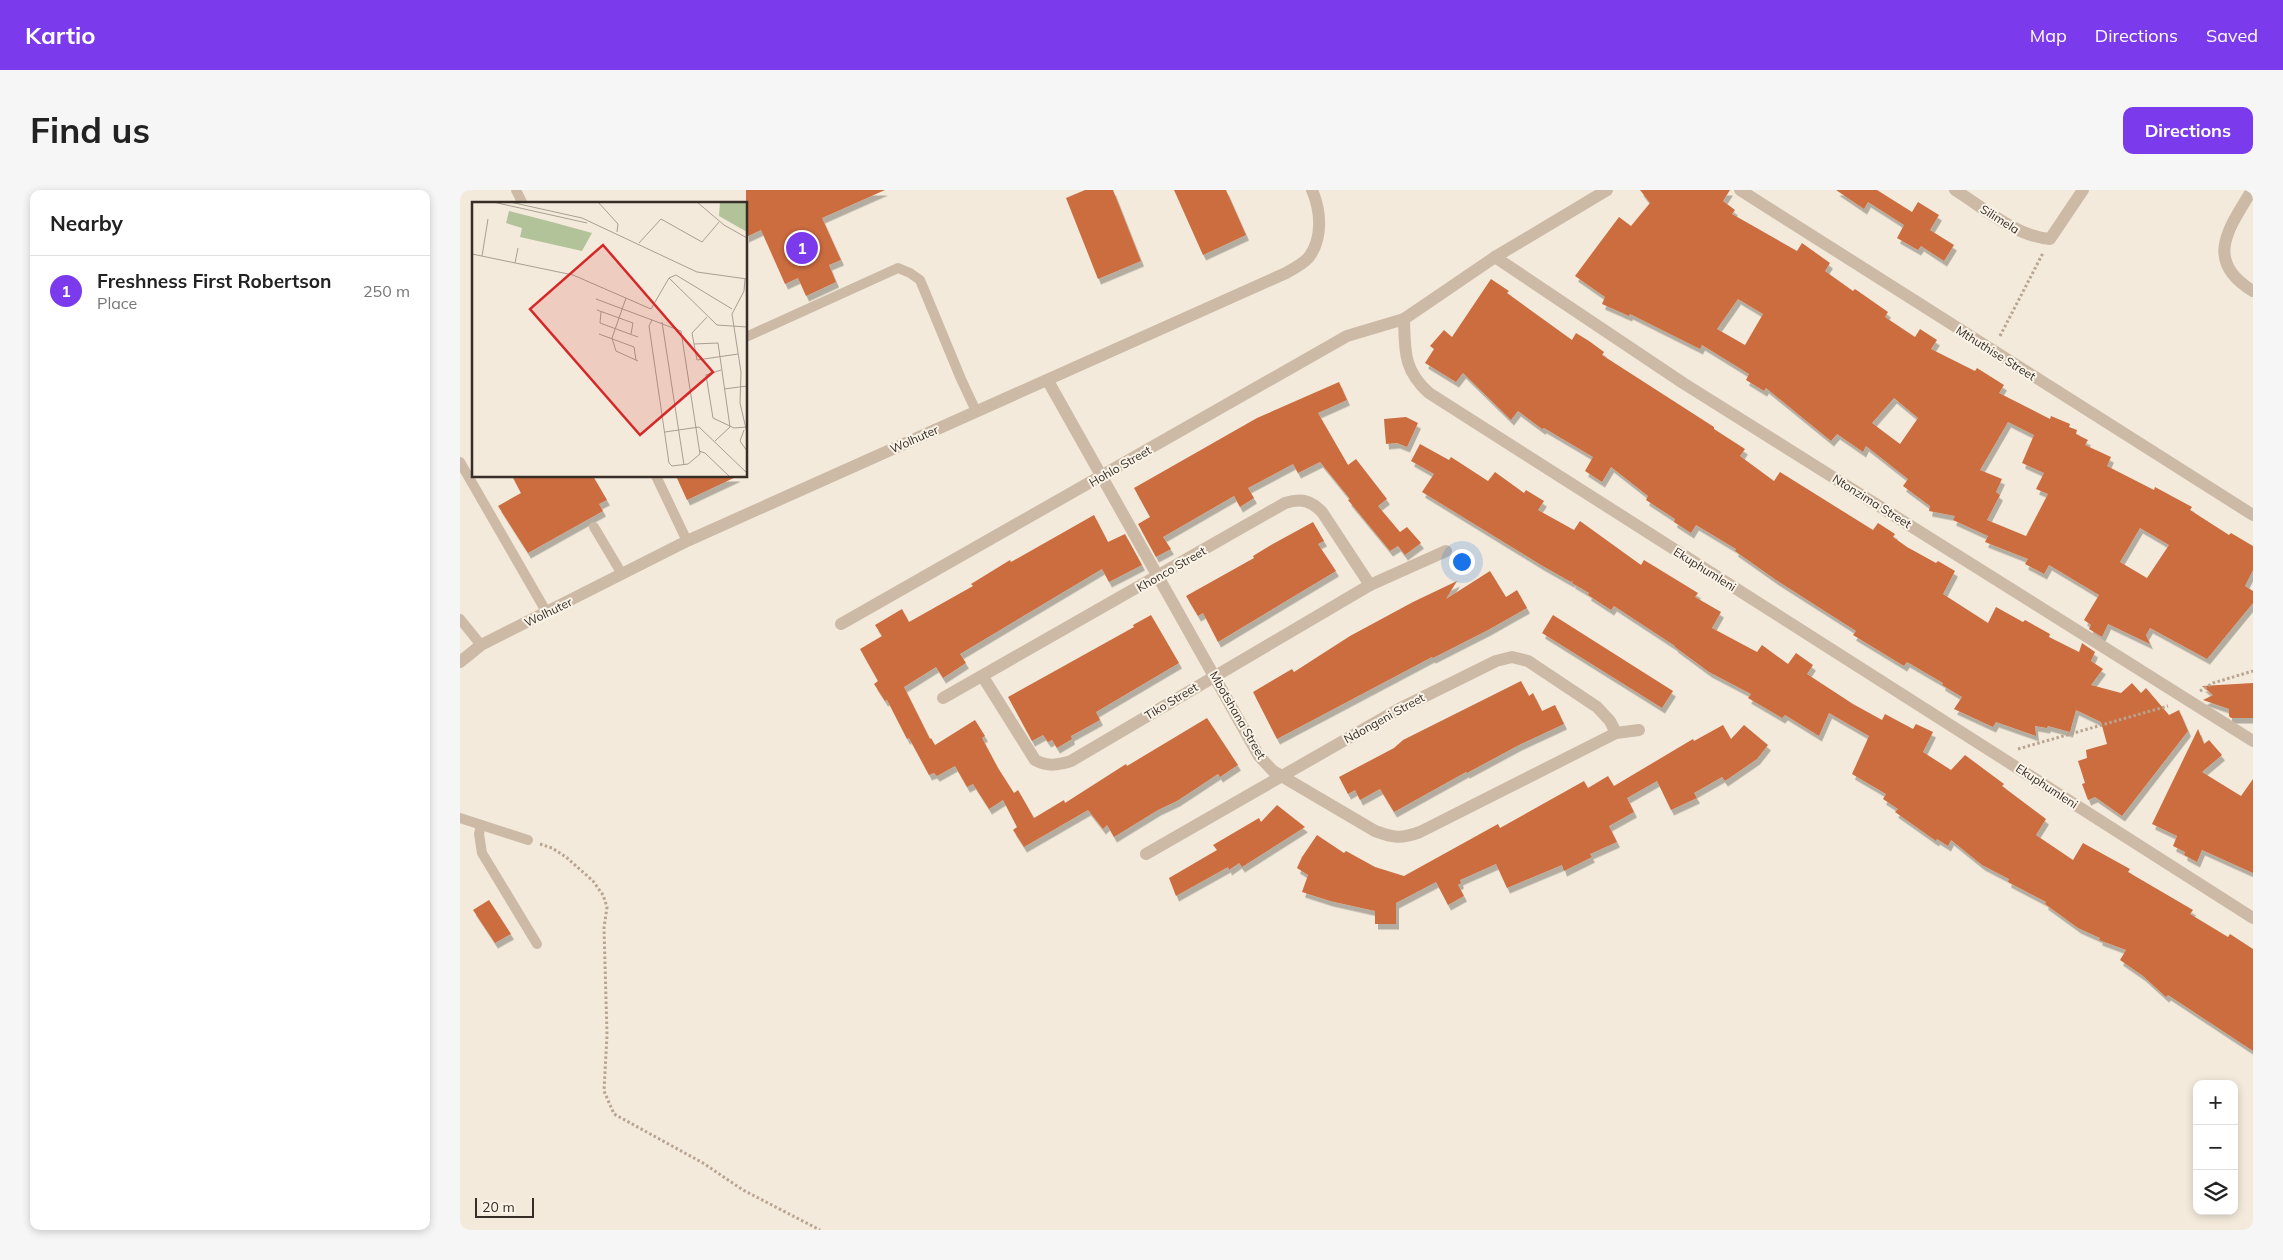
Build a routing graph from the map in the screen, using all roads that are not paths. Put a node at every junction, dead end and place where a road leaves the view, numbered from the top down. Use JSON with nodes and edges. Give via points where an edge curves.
{"nodes":[{"id":1,"x":516,"y":190,"type":"edge"},
{"id":2,"x":1312,"y":190,"type":"edge"},
{"id":3,"x":1607,"y":190,"type":"edge"},
{"id":4,"x":1740,"y":190,"type":"edge"},
{"id":5,"x":1955,"y":190,"type":"edge"},
{"id":6,"x":2083,"y":190,"type":"edge"},
{"id":7,"x":2252,"y":190,"type":"edge"},
{"id":8,"x":522,"y":202,"type":"edge"},
{"id":9,"x":1495,"y":257,"type":"junction"},
{"id":10,"x":2253,"y":291,"type":"edge"},
{"id":11,"x":1404,"y":319,"type":"junction"},
{"id":12,"x":748,"y":337,"type":"edge"},
{"id":13,"x":1048,"y":381,"type":"junction"},
{"id":14,"x":976,"y":411,"type":"junction"},
{"id":15,"x":460,"y":462,"type":"edge"},
{"id":16,"x":657,"y":478,"type":"edge"},
{"id":17,"x":1101,"y":478,"type":"junction"},
{"id":18,"x":2253,"y":515,"type":"edge"},
{"id":19,"x":594,"y":527,"type":"dead end"},
{"id":20,"x":687,"y":541,"type":"junction"},
{"id":21,"x":1446,"y":551,"type":"dead end"},
{"id":22,"x":622,"y":574,"type":"junction"},
{"id":23,"x":1158,"y":577,"type":"junction"},
{"id":24,"x":1370,"y":585,"type":"junction"},
{"id":25,"x":547,"y":613,"type":"junction"},
{"id":26,"x":460,"y":619,"type":"edge"},
{"id":27,"x":840,"y":624,"type":"dead end"},
{"id":28,"x":481,"y":645,"type":"junction"},
{"id":29,"x":460,"y":662,"type":"edge"},
{"id":30,"x":1214,"y":676,"type":"junction"},
{"id":31,"x":984,"y":677,"type":"junction"},
{"id":32,"x":943,"y":698,"type":"dead end"},
{"id":33,"x":1639,"y":730,"type":"dead end"},
{"id":34,"x":1616,"y":732,"type":"junction"},
{"id":35,"x":2253,"y":741,"type":"edge"},
{"id":36,"x":1282,"y":776,"type":"junction"},
{"id":37,"x":460,"y":818,"type":"edge"},
{"id":38,"x":481,"y":825,"type":"junction"},
{"id":39,"x":528,"y":840,"type":"road end"},
{"id":40,"x":1146,"y":854,"type":"dead end"},
{"id":41,"x":2253,"y":918,"type":"edge"},
{"id":42,"x":537,"y":944,"type":"dead end"}],
"edges":[{"from":1,"to":8,"type":"lane"},
{"from":2,"to":13,"type":"street","name":"Wolhuter","via":[[1318,203],[1320,223],[1316,244],[1308,258],[1286,273]]},
{"from":3,"to":9,"type":"street"},
{"from":4,"to":18,"type":"street","name":"Mthuthise Street"},
{"from":5,"to":6,"type":"street","name":"Silimela","via":[[2022,233],[2050,239]]},
{"from":7,"to":10,"type":"street","via":[[2228,229],[2224,258],[2230,272]]},
{"from":9,"to":11,"type":"street"},
{"from":9,"to":35,"type":"street","name":"Ntonzima Street","via":[[1683,383]]},
{"from":11,"to":17,"type":"street","name":"Hohlo Street","via":[[1347,336]]},
{"from":11,"to":41,"type":"street","name":"Ekuphumleni","via":[[1405,354],[1410,372],[1429,393]]},
{"from":12,"to":14,"type":"lane","via":[[898,268],[920,280]]},
{"from":13,"to":14,"type":"street","name":"Wolhuter"},
{"from":13,"to":17,"type":"street","name":"Mbotshana Street"},
{"from":14,"to":20,"type":"street","name":"Wolhuter"},
{"from":15,"to":25,"type":"lane"},
{"from":16,"to":20,"type":"lane"},
{"from":17,"to":23,"type":"street","name":"Mbotshana Street"},
{"from":17,"to":27,"type":"street","name":"Hohlo Street"},
{"from":19,"to":22,"type":"lane"},
{"from":20,"to":22,"type":"street","name":"Wolhuter"},
{"from":21,"to":24,"type":"street","name":"Tiko Street"},
{"from":22,"to":25,"type":"street","name":"Wolhuter"},
{"from":23,"to":24,"type":"street","name":"Khonco Street","via":[[1285,503],[1306,500],[1322,512]]},
{"from":23,"to":30,"type":"street","name":"Mbotshana Street"},
{"from":23,"to":31,"type":"street","name":"Khonco Street"},
{"from":24,"to":30,"type":"street","name":"Tiko Street"},
{"from":25,"to":28,"type":"street","name":"Wolhuter"},
{"from":26,"to":28,"type":"lane"},
{"from":28,"to":29,"type":"street","name":"Wolhuter"},
{"from":30,"to":31,"type":"street","name":"Tiko Street","via":[[1071,761],[1058,765],[1044,765],[1035,760]]},
{"from":30,"to":36,"type":"street","name":"Mbotshana Street","via":[[1260,756],[1272,771]]},
{"from":31,"to":32,"type":"street","name":"Khonco Street"},
{"from":33,"to":34,"type":"street","name":"Mbotshana Street"},
{"from":34,"to":36,"type":"street","name":"Mbotshana Street","via":[[1403,838],[1376,831]]},
{"from":34,"to":36,"type":"street","name":"Ndongeni Street","via":[[1597,707],[1528,661],[1512,657],[1482,667],[1399,709]]},
{"from":36,"to":40,"type":"street","name":"Ndongeni Street"},
{"from":37,"to":38,"type":"lane"},
{"from":38,"to":39,"type":"lane"},
{"from":38,"to":42,"type":"lane","via":[[482,853]]}]}
